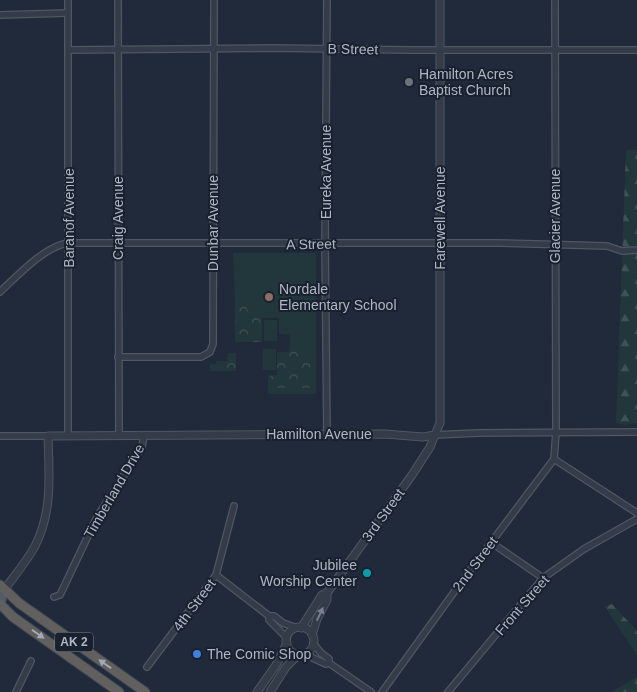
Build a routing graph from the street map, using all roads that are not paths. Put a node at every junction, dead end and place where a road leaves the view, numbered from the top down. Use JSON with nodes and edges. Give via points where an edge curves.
{"nodes":[{"id":1,"x":68,"y":0,"type":"edge"},
{"id":2,"x":118,"y":0,"type":"edge"},
{"id":3,"x":214,"y":0,"type":"edge"},
{"id":4,"x":326,"y":0,"type":"edge"},
{"id":5,"x":440,"y":0,"type":"edge"},
{"id":6,"x":555,"y":0,"type":"edge"},
{"id":7,"x":68,"y":13,"type":"junction"},
{"id":8,"x":0,"y":15,"type":"edge"},
{"id":9,"x":326,"y":48,"type":"junction"},
{"id":10,"x":214,"y":49,"type":"junction"},
{"id":11,"x":69,"y":50,"type":"junction"},
{"id":12,"x":118,"y":50,"type":"junction"},
{"id":13,"x":440,"y":50,"type":"junction"},
{"id":14,"x":556,"y":50,"type":"junction"},
{"id":15,"x":637,"y":50,"type":"edge"},
{"id":16,"x":69,"y":243,"type":"junction"},
{"id":17,"x":118,"y":243,"type":"junction"},
{"id":18,"x":325,"y":243,"type":"junction"},
{"id":19,"x":213,"y":244,"type":"junction"},
{"id":20,"x":440,"y":244,"type":"junction"},
{"id":21,"x":555,"y":244,"type":"junction"},
{"id":22,"x":637,"y":250,"type":"edge"},
{"id":23,"x":0,"y":292,"type":"edge"},
{"id":24,"x":118,"y":357,"type":"junction"},
{"id":25,"x":556,"y":432,"type":"junction"},
{"id":26,"x":637,"y":432,"type":"edge"},
{"id":27,"x":326,"y":434,"type":"junction"},
{"id":28,"x":119,"y":435,"type":"junction"},
{"id":29,"x":144,"y":435,"type":"junction"},
{"id":30,"x":435,"y":435,"type":"junction"},
{"id":31,"x":0,"y":436,"type":"edge"},
{"id":32,"x":48,"y":436,"type":"junction"},
{"id":33,"x":68,"y":436,"type":"junction"},
{"id":34,"x":554,"y":459,"type":"junction"},
{"id":35,"x":234,"y":506,"type":"dead end"},
{"id":36,"x":637,"y":513,"type":"edge"},
{"id":37,"x":637,"y":519,"type":"edge"},
{"id":38,"x":492,"y":543,"type":"junction"},
{"id":39,"x":216,"y":575,"type":"junction"},
{"id":40,"x":543,"y":578,"type":"junction"},
{"id":41,"x":2,"y":589,"type":"edge"},
{"id":42,"x":327,"y":593,"type":"junction"},
{"id":43,"x":54,"y":597,"type":"dead end"},
{"id":44,"x":0,"y":604,"type":"edge"},
{"id":45,"x":269,"y":616,"type":"junction"},
{"id":46,"x":299,"y":628,"type":"junction"},
{"id":47,"x":312,"y":635,"type":"junction"},
{"id":48,"x":286,"y":641,"type":"junction"},
{"id":49,"x":313,"y":643,"type":"junction"},
{"id":50,"x":301,"y":654,"type":"junction"},
{"id":51,"x":31,"y":661,"type":"dead end"},
{"id":52,"x":329,"y":663,"type":"junction"},
{"id":53,"x":148,"y":667,"type":"dead end"},
{"id":54,"x":16,"y":692,"type":"edge"},
{"id":55,"x":119,"y":692,"type":"edge"},
{"id":56,"x":145,"y":692,"type":"edge"},
{"id":57,"x":256,"y":692,"type":"edge"},
{"id":58,"x":270,"y":692,"type":"edge"},
{"id":59,"x":371,"y":692,"type":"edge"},
{"id":60,"x":382,"y":692,"type":"edge"},
{"id":61,"x":448,"y":692,"type":"edge"}],
"edges":[{"from":1,"to":7,"type":"street","name":"Baranof Avenue"},
{"from":2,"to":12,"type":"street","name":"Craig Avenue"},
{"from":3,"to":10,"type":"street","name":"Dunbar Avenue"},
{"from":4,"to":9,"type":"street","name":"Eureka Avenue"},
{"from":5,"to":13,"type":"street","name":"Farewell Avenue"},
{"from":6,"to":14,"type":"street","name":"Glacier Avenue"},
{"from":7,"to":8,"type":"street"},
{"from":7,"to":11,"type":"street","name":"Baranof Avenue"},
{"from":9,"to":10,"type":"street","name":"B Street"},
{"from":9,"to":13,"type":"street","name":"B Street"},
{"from":9,"to":18,"type":"street","name":"Eureka Avenue"},
{"from":10,"to":12,"type":"street","name":"B Street"},
{"from":10,"to":19,"type":"street","name":"Dunbar Avenue"},
{"from":11,"to":12,"type":"street","name":"B Street"},
{"from":11,"to":16,"type":"street","name":"Baranof Avenue"},
{"from":12,"to":17,"type":"street","name":"Craig Avenue"},
{"from":13,"to":14,"type":"street","name":"B Street"},
{"from":13,"to":20,"type":"street","name":"Farewell Avenue"},
{"from":14,"to":15,"type":"street","name":"B Street"},
{"from":14,"to":21,"type":"street","name":"Glacier Avenue"},
{"from":16,"to":17,"type":"street","name":"A Street"},
{"from":16,"to":23,"type":"street","name":"A Street","via":[[45,254]]},
{"from":16,"to":33,"type":"street","name":"Baranof Avenue"},
{"from":17,"to":19,"type":"street","name":"A Street"},
{"from":17,"to":24,"type":"street","name":"Craig Avenue"},
{"from":18,"to":19,"type":"street","name":"A Street"},
{"from":18,"to":20,"type":"street","name":"A Street"},
{"from":18,"to":27,"type":"street","name":"Eureka Avenue"},
{"from":19,"to":24,"type":"street","name":"Dunbar Avenue","via":[[213,344],[210,352],[201,357]]},
{"from":20,"to":21,"type":"street","name":"A Street"},
{"from":20,"to":30,"type":"street","name":"Farewell Avenue","via":[[440,423]]},
{"from":21,"to":22,"type":"street","name":"A Street"},
{"from":21,"to":25,"type":"street","name":"Glacier Avenue"},
{"from":24,"to":28,"type":"street","name":"Craig Avenue"},
{"from":25,"to":26,"type":"street","name":"Hamilton Avenue"},
{"from":25,"to":30,"type":"street","name":"Hamilton Avenue"},
{"from":25,"to":34,"type":"street"},
{"from":27,"to":29,"type":"street","name":"Hamilton Avenue"},
{"from":27,"to":30,"type":"street","name":"Hamilton Avenue"},
{"from":28,"to":29,"type":"street","name":"Hamilton Avenue"},
{"from":28,"to":33,"type":"street","name":"Hamilton Avenue"},
{"from":29,"to":43,"type":"street","name":"Timberland Drive","via":[[142,447],[98,517],[60,595]]},
{"from":30,"to":42,"type":"street","name":"3rd Street","via":[[412,475]]},
{"from":31,"to":32,"type":"street","name":"Hamilton Avenue"},
{"from":32,"to":33,"type":"street","name":"Hamilton Avenue"},
{"from":32,"to":41,"type":"street","via":[[49,500],[46,518],[35,546]]},
{"from":34,"to":36,"type":"street"},
{"from":34,"to":38,"type":"street","name":"2nd Street"},
{"from":35,"to":39,"type":"street","name":"4th Street"},
{"from":37,"to":40,"type":"street","name":"Front Street","via":[[584,549]]},
{"from":38,"to":40,"type":"street"},
{"from":38,"to":60,"type":"street","name":"2nd Street"},
{"from":39,"to":45,"type":"street"},
{"from":39,"to":53,"type":"street","name":"4th Street"},
{"from":40,"to":61,"type":"street","name":"Front Street"},
{"from":41,"to":44,"type":"main road"},
{"from":56,"to":41,"type":"highway","number":"AK 2","one_way":true},
{"from":42,"to":46,"type":"street","name":"3rd Street","via":[[322,595]]},
{"from":47,"to":42,"type":"street","name":"3rd Street","one_way":true},
{"from":44,"to":55,"type":"highway","number":"AK 2","one_way":true,"via":[[13,617]]},
{"from":45,"to":46,"type":"street"},
{"from":45,"to":48,"type":"street"},
{"from":46,"to":47,"type":"street","via":[[310,631]]},
{"from":46,"to":48,"type":"street","via":[[290,632]]},
{"from":47,"to":49,"type":"street"},
{"from":48,"to":50,"type":"street","via":[[289,650]]},
{"from":48,"to":57,"type":"street","via":[[276,664]]},
{"from":49,"to":50,"type":"street","via":[[310,650]]},
{"from":49,"to":52,"type":"street","via":[[329,658]]},
{"from":50,"to":52,"type":"street"},
{"from":50,"to":58,"type":"street","via":[[286,667]]},
{"from":51,"to":54,"type":"street"},
{"from":52,"to":59,"type":"street"}]}
